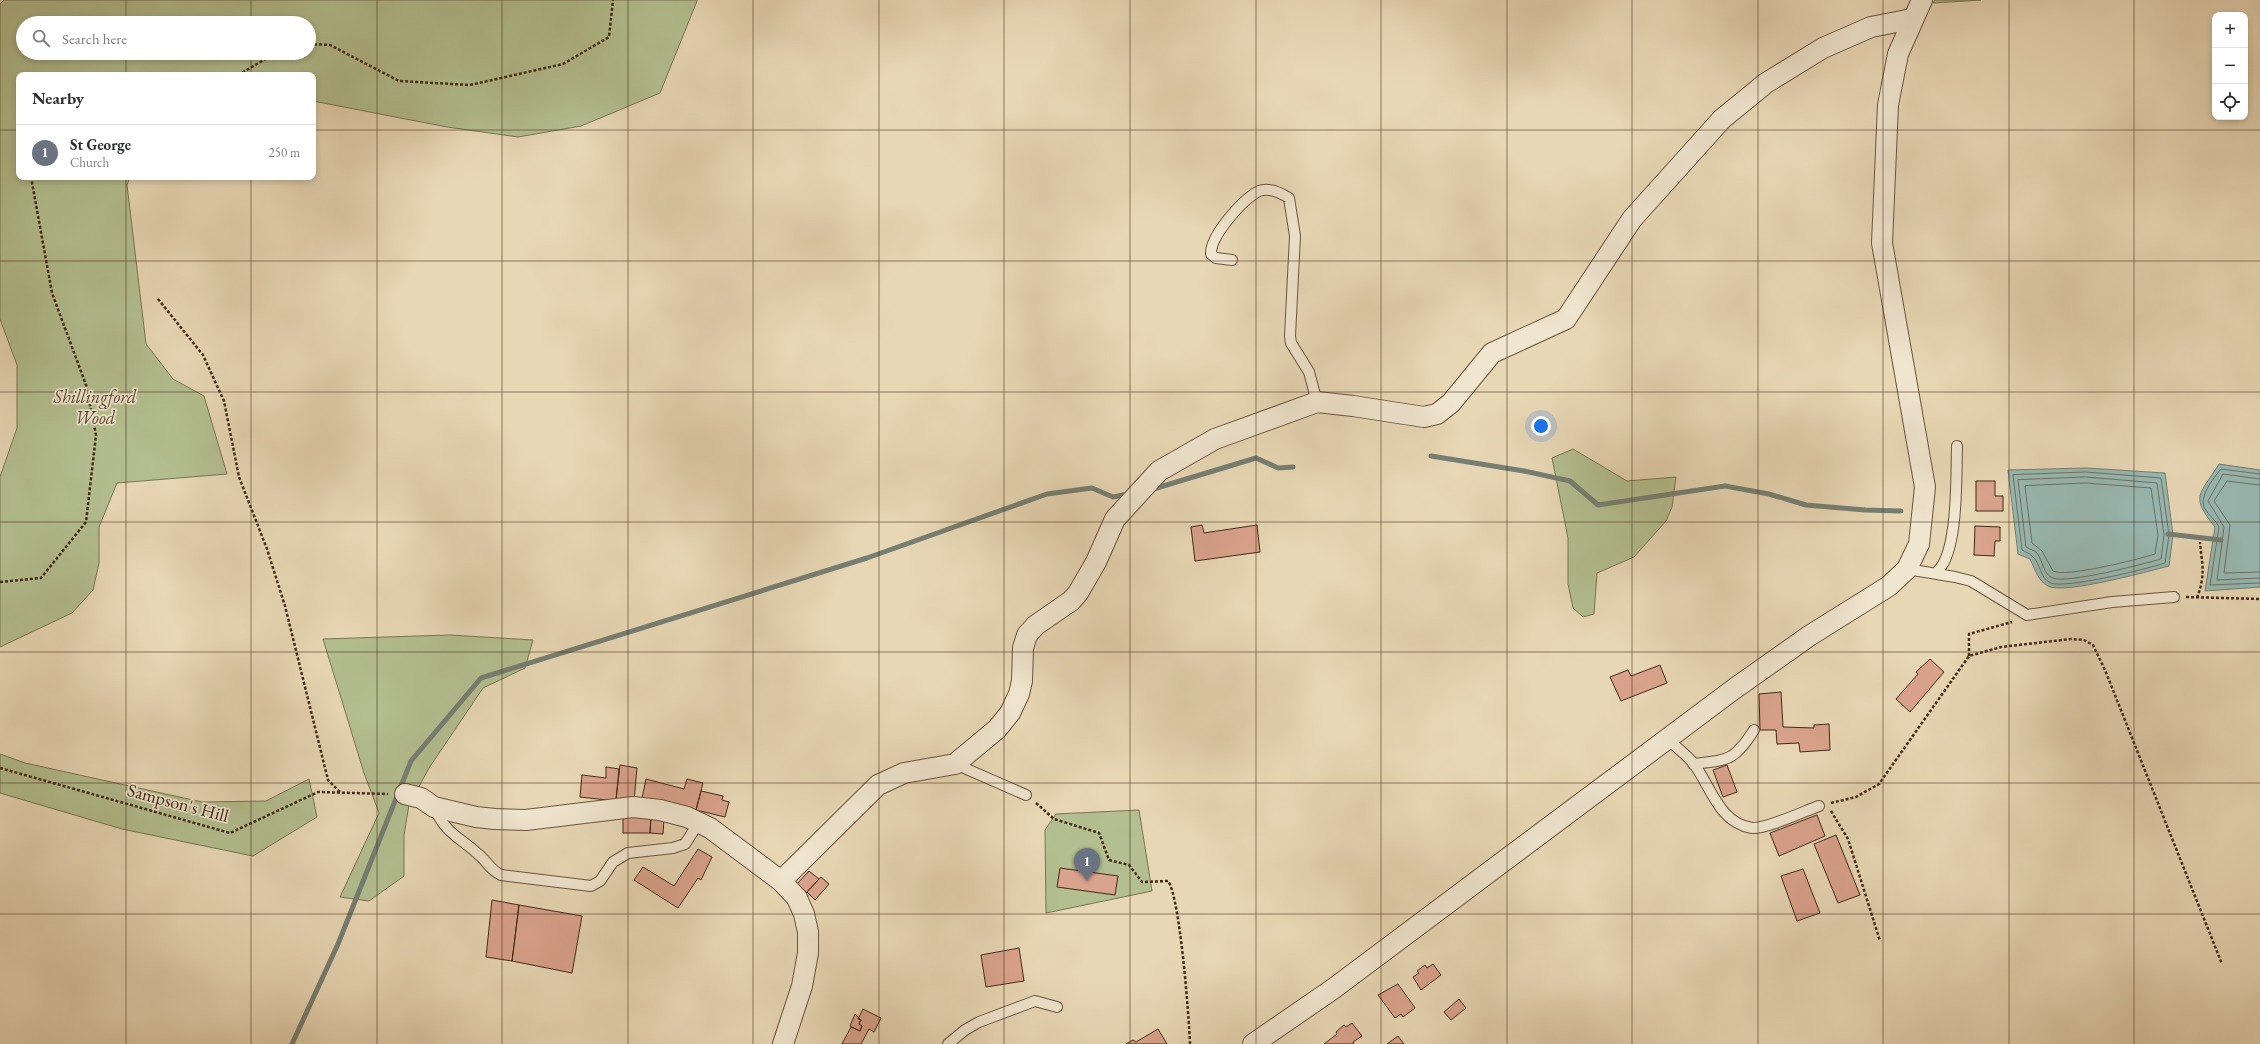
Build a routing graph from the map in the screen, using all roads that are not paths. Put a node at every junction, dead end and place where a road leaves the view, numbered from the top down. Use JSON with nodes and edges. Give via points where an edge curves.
{"nodes":[{"id":1,"x":1922,"y":0,"type":"edge"},
{"id":2,"x":1912,"y":20,"type":"junction"},
{"id":3,"x":1232,"y":260,"type":"dead end"},
{"id":4,"x":1317,"y":402,"type":"junction"},
{"id":5,"x":1957,"y":446,"type":"dead end"},
{"id":6,"x":1907,"y":569,"type":"junction"},
{"id":7,"x":1935,"y":573,"type":"junction"},
{"id":8,"x":2174,"y":597,"type":"road end"},
{"id":9,"x":1754,"y":730,"type":"dead end"},
{"id":10,"x":1667,"y":739,"type":"junction"},
{"id":11,"x":955,"y":764,"type":"junction"},
{"id":12,"x":1693,"y":764,"type":"junction"},
{"id":13,"x":399,"y":794,"type":"road end"},
{"id":14,"x":1026,"y":795,"type":"road end"},
{"id":15,"x":1819,"y":806,"type":"dead end"},
{"id":16,"x":434,"y":807,"type":"junction"},
{"id":17,"x":699,"y":822,"type":"junction"},
{"id":18,"x":781,"y":881,"type":"junction"},
{"id":19,"x":1057,"y":1007,"type":"dead end"},
{"id":20,"x":783,"y":1044,"type":"edge"},
{"id":21,"x":948,"y":1044,"type":"edge"},
{"id":22,"x":1253,"y":1044,"type":"edge"}],
"edges":[{"from":1,"to":2,"type":"street"},
{"from":2,"to":4,"type":"street","via":[[1871,27],[1823,48],[1766,83],[1722,119],[1632,219],[1566,318],[1492,353],[1451,403],[1437,414],[1424,418]]},
{"from":2,"to":6,"type":"street","via":[[1898,54],[1888,105],[1882,243],[1925,487],[1919,544]]},
{"from":3,"to":4,"type":"lane","via":[[1216,258],[1211,254],[1211,246],[1242,205],[1260,191],[1269,190],[1289,198],[1295,236],[1290,336],[1291,343],[1309,372]]},
{"from":4,"to":11,"type":"street","via":[[1215,439],[1159,471],[1116,519],[1078,593],[1027,635],[1023,648],[1020,694],[1010,713],[981,744]]},
{"from":5,"to":7,"type":"lane","via":[[1953,530],[1946,560],[1942,569]]},
{"from":6,"to":7,"type":"lane"},
{"from":6,"to":10,"type":"street","via":[[1890,586],[1809,636]]},
{"from":7,"to":8,"type":"lane","via":[[1971,582],[2028,615],[2112,602]]},
{"from":9,"to":12,"type":"lane","via":[[1744,746],[1727,760]]},
{"from":10,"to":12,"type":"lane"},
{"from":10,"to":22,"type":"street","via":[[1333,989]]},
{"from":11,"to":14,"type":"lane"},
{"from":11,"to":18,"type":"street","via":[[904,773],[878,785]]},
{"from":12,"to":15,"type":"lane","via":[[1727,817],[1753,828]]},
{"from":13,"to":16,"type":"street","via":[[421,798]]},
{"from":16,"to":17,"type":"street","via":[[476,817],[526,820],[633,807],[660,810]]},
{"from":16,"to":17,"type":"lane","via":[[450,832],[478,854],[492,871],[500,875],[584,887],[600,881],[613,862],[628,853],[685,844]]},
{"from":17,"to":18,"type":"street"},
{"from":18,"to":20,"type":"street","via":[[797,898],[808,932],[802,986]]},
{"from":19,"to":21,"type":"lane","via":[[1035,1001],[979,1022]]}]}
